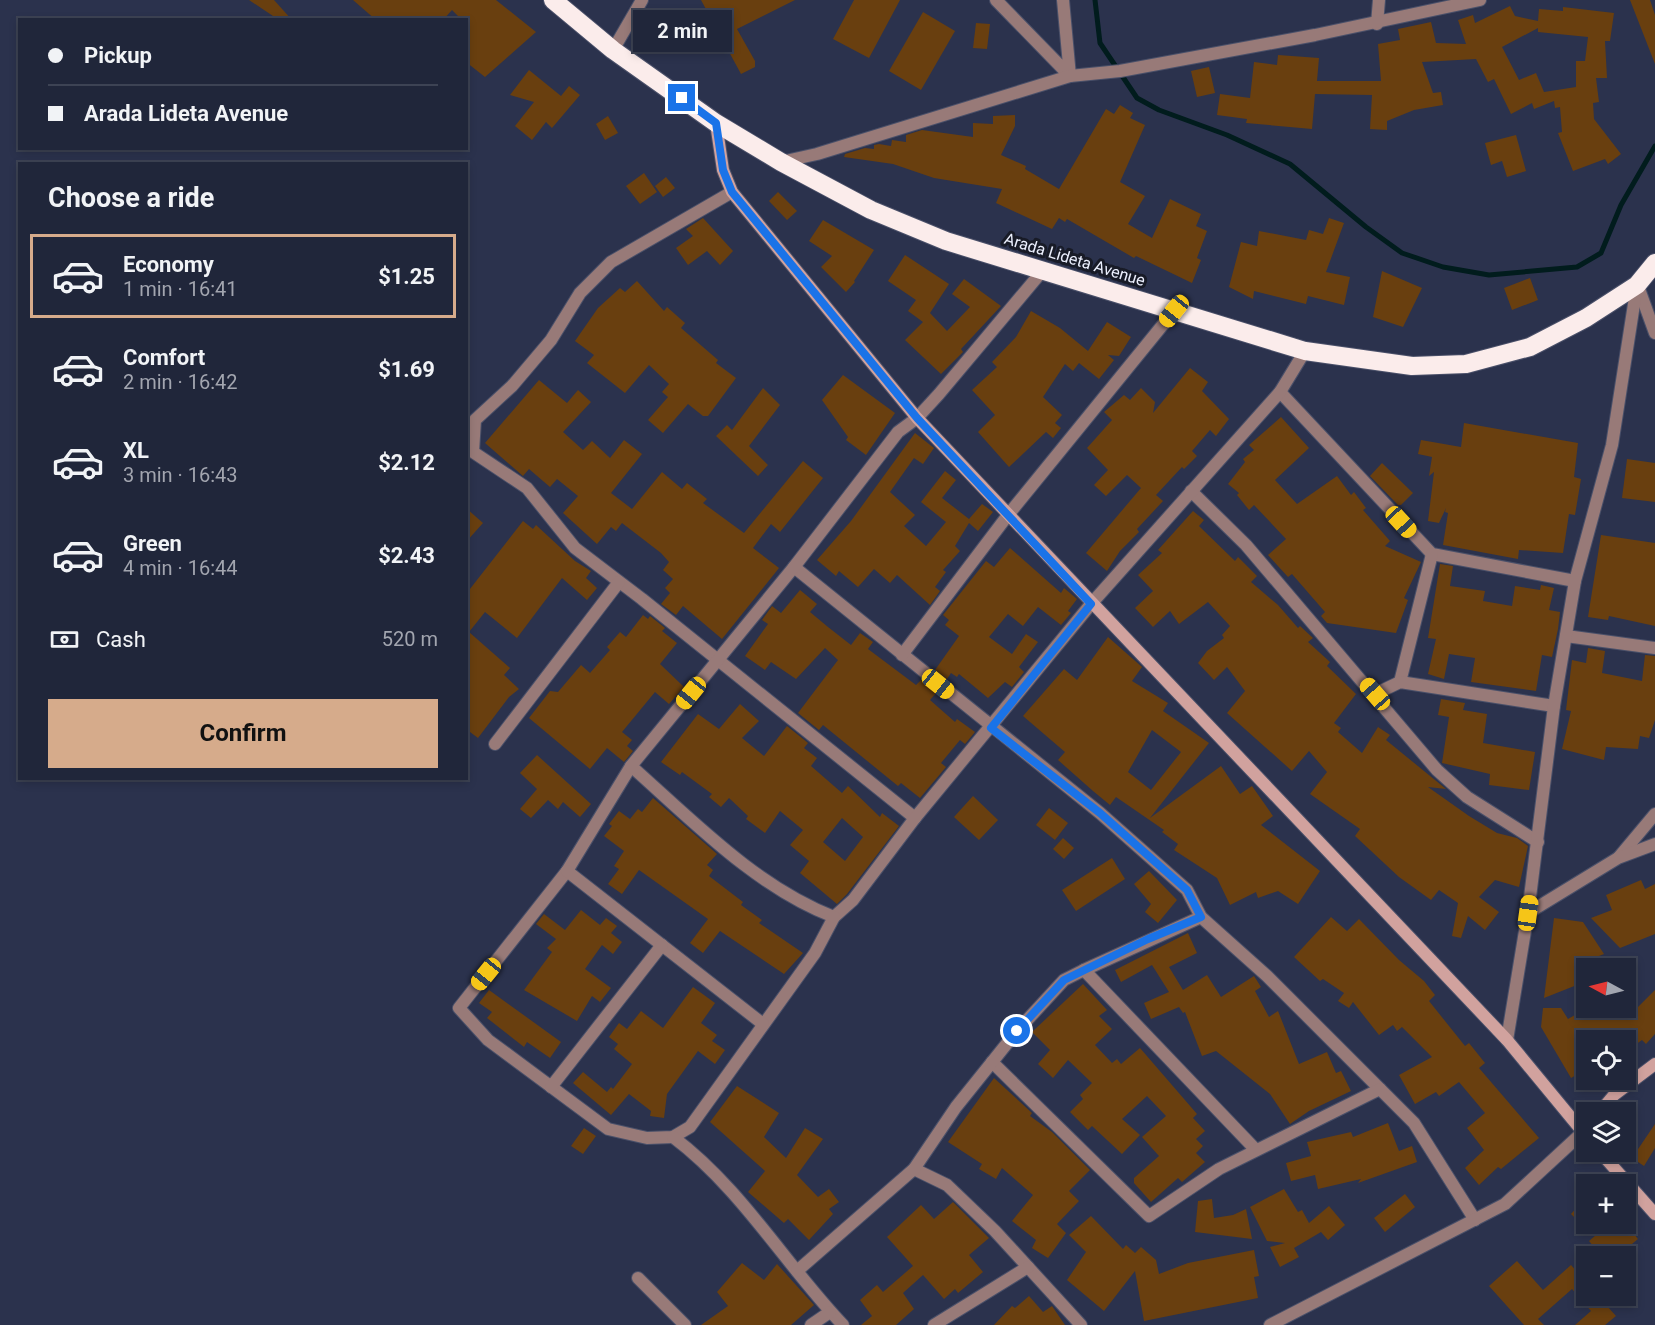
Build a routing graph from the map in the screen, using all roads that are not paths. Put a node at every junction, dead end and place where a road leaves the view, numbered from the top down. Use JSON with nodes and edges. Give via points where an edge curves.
{"nodes":[{"id":1,"x":553,"y":0,"type":"edge"},
{"id":2,"x":996,"y":0,"type":"edge"},
{"id":3,"x":1063,"y":0,"type":"edge"},
{"id":4,"x":1379,"y":0,"type":"edge"},
{"id":5,"x":1480,"y":0,"type":"edge"},
{"id":6,"x":637,"y":3,"type":"edge"},
{"id":7,"x":1377,"y":24,"type":"junction"},
{"id":8,"x":613,"y":50,"type":"junction"},
{"id":9,"x":1070,"y":76,"type":"junction"},
{"id":10,"x":716,"y":123,"type":"junction"},
{"id":11,"x":781,"y":162,"type":"junction"},
{"id":12,"x":732,"y":192,"type":"junction"},
{"id":13,"x":1655,"y":263,"type":"edge"},
{"id":14,"x":1044,"y":269,"type":"junction"},
{"id":15,"x":1637,"y":285,"type":"junction"},
{"id":16,"x":1174,"y":311,"type":"junction"},
{"id":17,"x":1655,"y":333,"type":"edge"},
{"id":18,"x":1305,"y":351,"type":"junction"},
{"id":19,"x":1280,"y":392,"type":"junction"},
{"id":20,"x":917,"y":418,"type":"junction"},
{"id":21,"x":1191,"y":491,"type":"junction"},
{"id":22,"x":1008,"y":515,"type":"junction"},
{"id":23,"x":1432,"y":554,"type":"junction"},
{"id":24,"x":794,"y":567,"type":"junction"},
{"id":25,"x":1575,"y":581,"type":"junction"},
{"id":26,"x":619,"y":582,"type":"junction"},
{"id":27,"x":1091,"y":604,"type":"junction"},
{"id":28,"x":1566,"y":636,"type":"junction"},
{"id":29,"x":1655,"y":648,"type":"edge"},
{"id":30,"x":902,"y":655,"type":"junction"},
{"id":31,"x":717,"y":660,"type":"junction"},
{"id":32,"x":1400,"y":682,"type":"junction"},
{"id":33,"x":1375,"y":694,"type":"junction"},
{"id":34,"x":1554,"y":706,"type":"junction"},
{"id":35,"x":991,"y":728,"type":"junction"},
{"id":36,"x":495,"y":744,"type":"dead end"},
{"id":37,"x":631,"y":766,"type":"junction"},
{"id":38,"x":1655,"y":814,"type":"edge"},
{"id":39,"x":915,"y":818,"type":"junction"},
{"id":40,"x":1538,"y":842,"type":"junction"},
{"id":41,"x":1655,"y":844,"type":"edge"},
{"id":42,"x":1618,"y":858,"type":"junction"},
{"id":43,"x":567,"y":871,"type":"junction"},
{"id":44,"x":1528,"y":913,"type":"junction"},
{"id":45,"x":834,"y":916,"type":"junction"},
{"id":46,"x":1201,"y":917,"type":"junction"},
{"id":47,"x":662,"y":945,"type":"junction"},
{"id":48,"x":1084,"y":970,"type":"junction"},
{"id":49,"x":763,"y":1024,"type":"junction"},
{"id":50,"x":1508,"y":1040,"type":"junction"},
{"id":51,"x":992,"y":1062,"type":"junction"},
{"id":52,"x":1655,"y":1064,"type":"edge"},
{"id":53,"x":551,"y":1087,"type":"junction"},
{"id":54,"x":1380,"y":1089,"type":"junction"},
{"id":55,"x":1608,"y":1102,"type":"edge"},
{"id":56,"x":1576,"y":1120,"type":"edge"},
{"id":57,"x":673,"y":1137,"type":"junction"},
{"id":58,"x":1576,"y":1141,"type":"edge"},
{"id":59,"x":1256,"y":1150,"type":"junction"},
{"id":60,"x":1609,"y":1162,"type":"edge"},
{"id":61,"x":914,"y":1169,"type":"junction"},
{"id":62,"x":1655,"y":1214,"type":"edge"},
{"id":63,"x":1475,"y":1220,"type":"junction"},
{"id":64,"x":1028,"y":1267,"type":"junction"},
{"id":65,"x":797,"y":1271,"type":"junction"},
{"id":66,"x":638,"y":1278,"type":"dead end"},
{"id":67,"x":830,"y":1312,"type":"junction"},
{"id":68,"x":685,"y":1325,"type":"edge"},
{"id":69,"x":811,"y":1325,"type":"edge"},
{"id":70,"x":843,"y":1325,"type":"edge"},
{"id":71,"x":934,"y":1325,"type":"edge"},
{"id":72,"x":1081,"y":1325,"type":"edge"},
{"id":73,"x":1270,"y":1325,"type":"edge"}],
"edges":[{"from":1,"to":8,"type":"highway","name":"Arada Lideta Avenue"},
{"from":2,"to":9,"type":"street"},
{"from":3,"to":9,"type":"street"},
{"from":4,"to":7,"type":"street"},
{"from":5,"to":7,"type":"street"},
{"from":6,"to":8,"type":"street"},
{"from":7,"to":9,"type":"street","via":[[1120,71]]},
{"from":8,"to":10,"type":"highway","name":"Arada Lideta Avenue"},
{"from":9,"to":11,"type":"street"},
{"from":10,"to":11,"type":"highway","name":"Arada Lideta Avenue"},
{"from":10,"to":12,"type":"main road","via":[[723,170]]},
{"from":11,"to":14,"type":"highway","name":"Arada Lideta Avenue","via":[[871,210],[946,241]]},
{"from":12,"to":20,"type":"main road"},
{"from":12,"to":26,"type":"street","via":[[611,262],[580,293],[551,340],[512,386],[475,420],[473,452],[527,488],[575,548]]},
{"from":13,"to":15,"type":"highway","name":"Arada Lideta Avenue"},
{"from":14,"to":16,"type":"highway","name":"Arada Lideta Avenue"},
{"from":14,"to":20,"type":"street"},
{"from":15,"to":17,"type":"street"},
{"from":15,"to":18,"type":"highway","name":"Arada Lideta Avenue","via":[[1530,347],[1466,364],[1412,366]]},
{"from":15,"to":25,"type":"street","via":[[1612,445]]},
{"from":16,"to":18,"type":"highway","name":"Arada Lideta Avenue"},
{"from":16,"to":22,"type":"street"},
{"from":18,"to":19,"type":"street"},
{"from":19,"to":21,"type":"street"},
{"from":19,"to":23,"type":"street"},
{"from":20,"to":22,"type":"main road"},
{"from":20,"to":24,"type":"street","via":[[898,432]]},
{"from":21,"to":27,"type":"street"},
{"from":21,"to":33,"type":"street","via":[[1246,545]]},
{"from":22,"to":27,"type":"main road"},
{"from":22,"to":30,"type":"street"},
{"from":23,"to":25,"type":"street"},
{"from":23,"to":32,"type":"street"},
{"from":24,"to":30,"type":"street"},
{"from":24,"to":31,"type":"street"},
{"from":25,"to":28,"type":"street"},
{"from":26,"to":31,"type":"street"},
{"from":26,"to":36,"type":"street"},
{"from":27,"to":35,"type":"street"},
{"from":27,"to":50,"type":"main road"},
{"from":28,"to":29,"type":"street"},
{"from":28,"to":34,"type":"street"},
{"from":30,"to":35,"type":"street"},
{"from":31,"to":37,"type":"street"},
{"from":31,"to":39,"type":"street"},
{"from":32,"to":33,"type":"street"},
{"from":32,"to":34,"type":"street"},
{"from":33,"to":40,"type":"street","via":[[1437,770],[1467,797]]},
{"from":34,"to":40,"type":"street"},
{"from":35,"to":39,"type":"street"},
{"from":35,"to":46,"type":"street","via":[[1100,813],[1187,890]]},
{"from":37,"to":43,"type":"street"},
{"from":37,"to":45,"type":"street","via":[[750,868],[800,903]]},
{"from":38,"to":42,"type":"street"},
{"from":39,"to":45,"type":"street","via":[[853,900]]},
{"from":40,"to":44,"type":"street"},
{"from":41,"to":42,"type":"street"},
{"from":42,"to":44,"type":"street"},
{"from":43,"to":47,"type":"street"},
{"from":43,"to":53,"type":"street","via":[[459,1008],[488,1040]]},
{"from":44,"to":50,"type":"street"},
{"from":45,"to":49,"type":"street","via":[[815,953]]},
{"from":46,"to":48,"type":"street"},
{"from":46,"to":54,"type":"street","via":[[1267,976]]},
{"from":47,"to":49,"type":"street"},
{"from":47,"to":53,"type":"street"},
{"from":48,"to":51,"type":"street","via":[[1064,980]]},
{"from":48,"to":59,"type":"street"},
{"from":49,"to":57,"type":"street","via":[[690,1127]]},
{"from":50,"to":56,"type":"main road"},
{"from":51,"to":59,"type":"street","via":[[1149,1216]]},
{"from":51,"to":61,"type":"street"},
{"from":52,"to":55,"type":"main road"},
{"from":53,"to":57,"type":"street","via":[[608,1129],[647,1138]]},
{"from":54,"to":59,"type":"street"},
{"from":54,"to":63,"type":"street","via":[[1414,1122]]},
{"from":57,"to":65,"type":"street","via":[[696,1155]]},
{"from":58,"to":63,"type":"street","via":[[1505,1204]]},
{"from":60,"to":62,"type":"main road"},
{"from":61,"to":64,"type":"street","via":[[947,1185]]},
{"from":61,"to":65,"type":"street"},
{"from":63,"to":73,"type":"street"},
{"from":64,"to":71,"type":"street"},
{"from":64,"to":72,"type":"street"},
{"from":65,"to":67,"type":"street"},
{"from":66,"to":68,"type":"street"},
{"from":67,"to":69,"type":"street"},
{"from":67,"to":70,"type":"street"}]}
